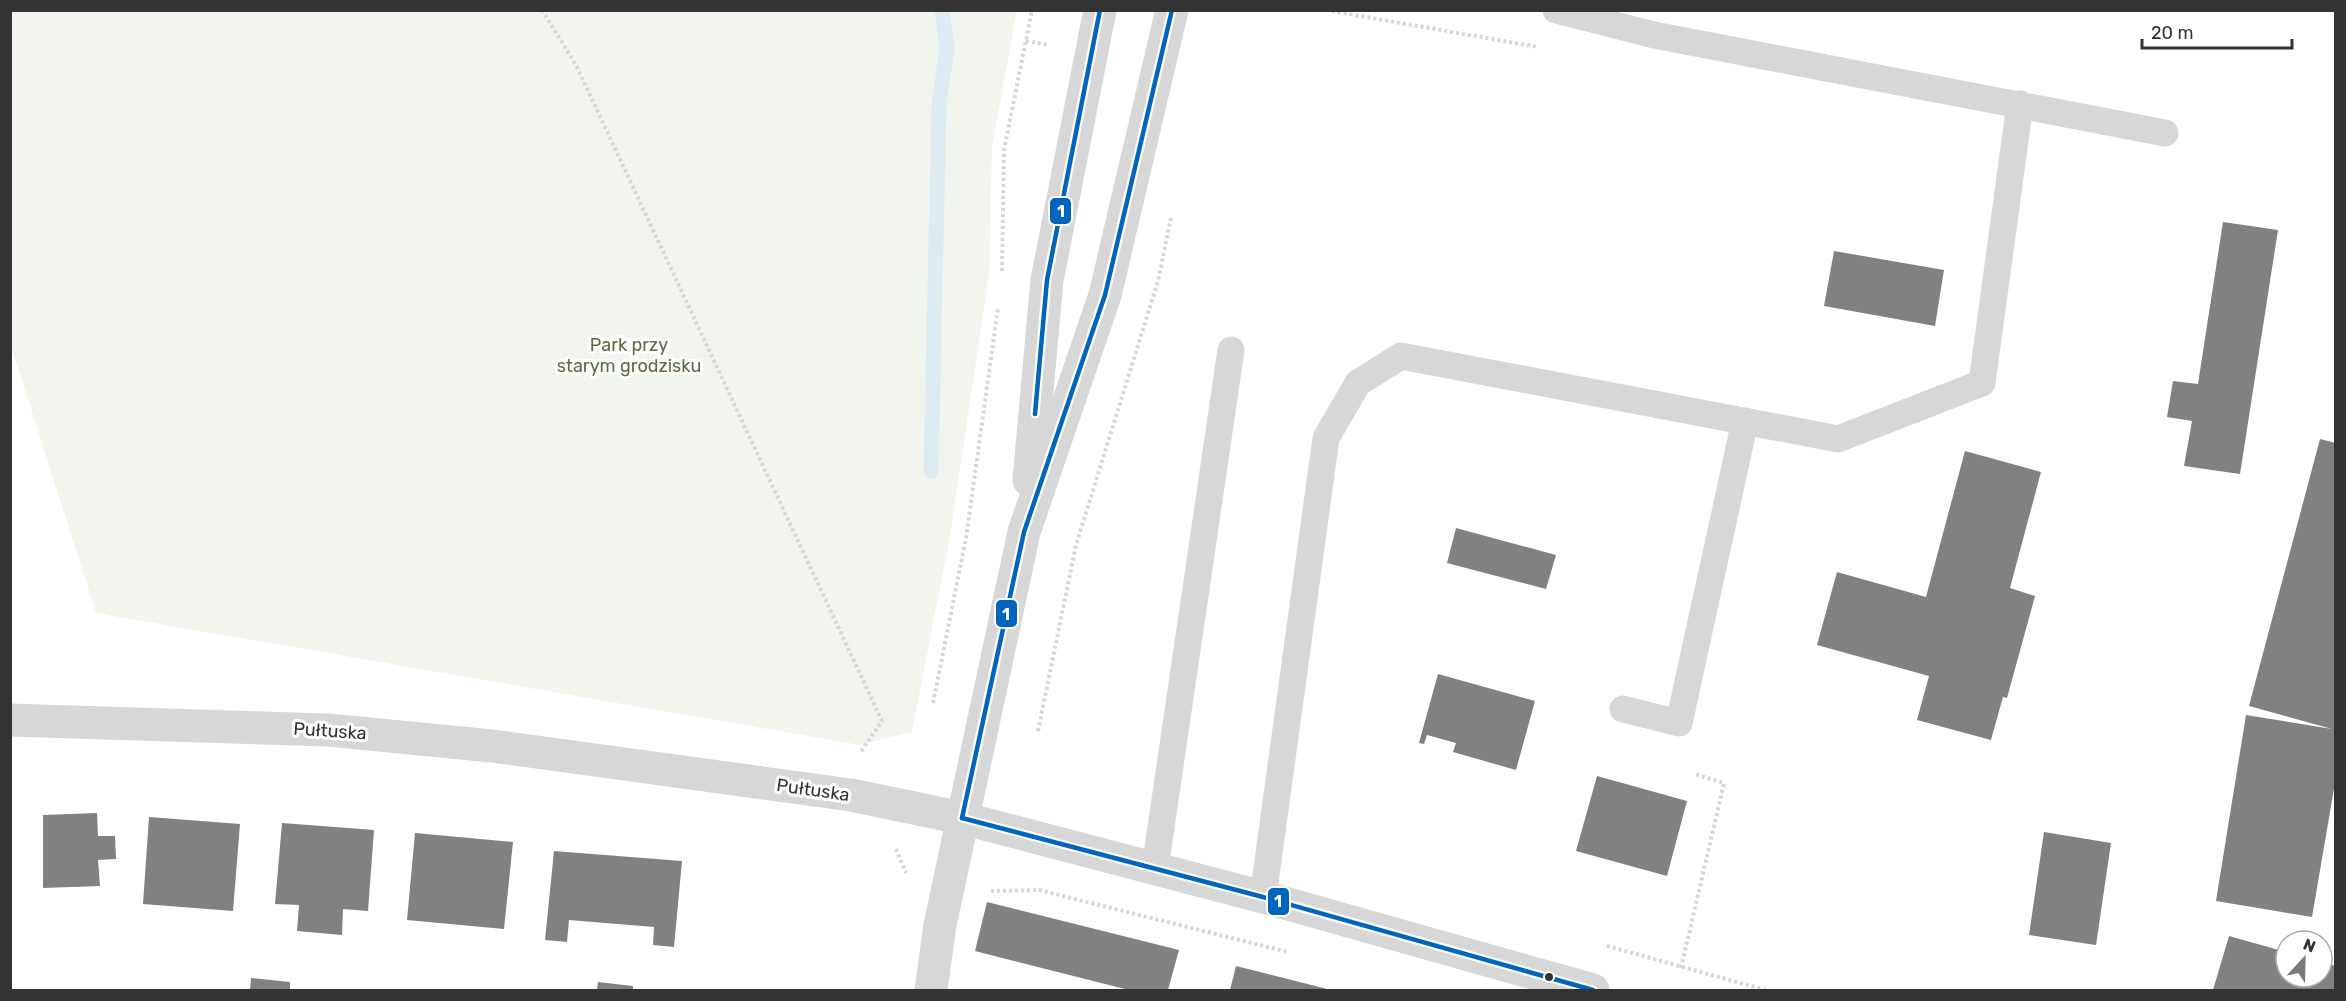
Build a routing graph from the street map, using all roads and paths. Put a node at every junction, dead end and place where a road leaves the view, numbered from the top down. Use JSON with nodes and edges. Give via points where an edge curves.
{"nodes":[{"id":1,"x":542,"y":10,"type":"edge"},
{"id":2,"x":1032,"y":10,"type":"edge"},
{"id":3,"x":1100,"y":10,"type":"edge"},
{"id":4,"x":1172,"y":10,"type":"edge"},
{"id":5,"x":1326,"y":10,"type":"edge"},
{"id":6,"x":1556,"y":10,"type":"edge"},
{"id":7,"x":1546,"y":49,"type":"dead end"},
{"id":8,"x":2020,"y":104,"type":"junction"},
{"id":9,"x":2166,"y":133,"type":"dead end"},
{"id":10,"x":1002,"y":278,"type":"dead end"},
{"id":11,"x":999,"y":301,"type":"dead end"},
{"id":12,"x":1231,"y":350,"type":"dead end"},
{"id":13,"x":1745,"y":421,"type":"junction"},
{"id":14,"x":1024,"y":531,"type":"junction"},
{"id":15,"x":933,"y":703,"type":"dead end"},
{"id":16,"x":1623,"y":710,"type":"dead end"},
{"id":17,"x":10,"y":720,"type":"edge"},
{"id":18,"x":855,"y":758,"type":"dead end"},
{"id":19,"x":1694,"y":774,"type":"dead end"},
{"id":20,"x":962,"y":818,"type":"junction"},
{"id":21,"x":894,"y":844,"type":"dead end"},
{"id":22,"x":1155,"y":868,"type":"junction"},
{"id":23,"x":907,"y":881,"type":"dead end"},
{"id":24,"x":984,"y":896,"type":"dead end"},
{"id":25,"x":1263,"y":897,"type":"junction"},
{"id":26,"x":1290,"y":953,"type":"dead end"},
{"id":27,"x":1681,"y":968,"type":"dead end"},
{"id":28,"x":931,"y":990,"type":"edge"},
{"id":29,"x":1593,"y":990,"type":"edge"}],
"edges":[{"from":1,"to":18,"type":"path","via":[[576,65],[882,722]]},
{"from":2,"to":10,"type":"path","via":[[1004,150]]},
{"from":3,"to":14,"type":"street","via":[[1047,280]]},
{"from":4,"to":14,"type":"street","via":[[1105,295]]},
{"from":5,"to":7,"type":"path"},
{"from":6,"to":8,"type":"lane","via":[[1654,35]]},
{"from":8,"to":9,"type":"lane"},
{"from":8,"to":13,"type":"lane","via":[[1982,383],[1838,439]]},
{"from":11,"to":15,"type":"path","via":[[966,538]]},
{"from":12,"to":22,"type":"lane"},
{"from":13,"to":16,"type":"lane","via":[[1679,723]]},
{"from":13,"to":25,"type":"lane","via":[[1401,356],[1358,383],[1326,438]]},
{"from":14,"to":20,"type":"street"},
{"from":17,"to":20,"type":"street","name":"Pułtuska","via":[[328,730],[492,746],[850,795]]},
{"from":19,"to":27,"type":"path","via":[[1724,783]]},
{"from":20,"to":22,"type":"street","name":"Pułtuska"},
{"from":20,"to":28,"type":"street"},
{"from":21,"to":23,"type":"path","via":[[904,863]]},
{"from":22,"to":25,"type":"street","name":"Pułtuska"},
{"from":24,"to":26,"type":"path","via":[[988,891],[1039,890]]},
{"from":25,"to":29,"type":"street","name":"Pułtuska"}]}
